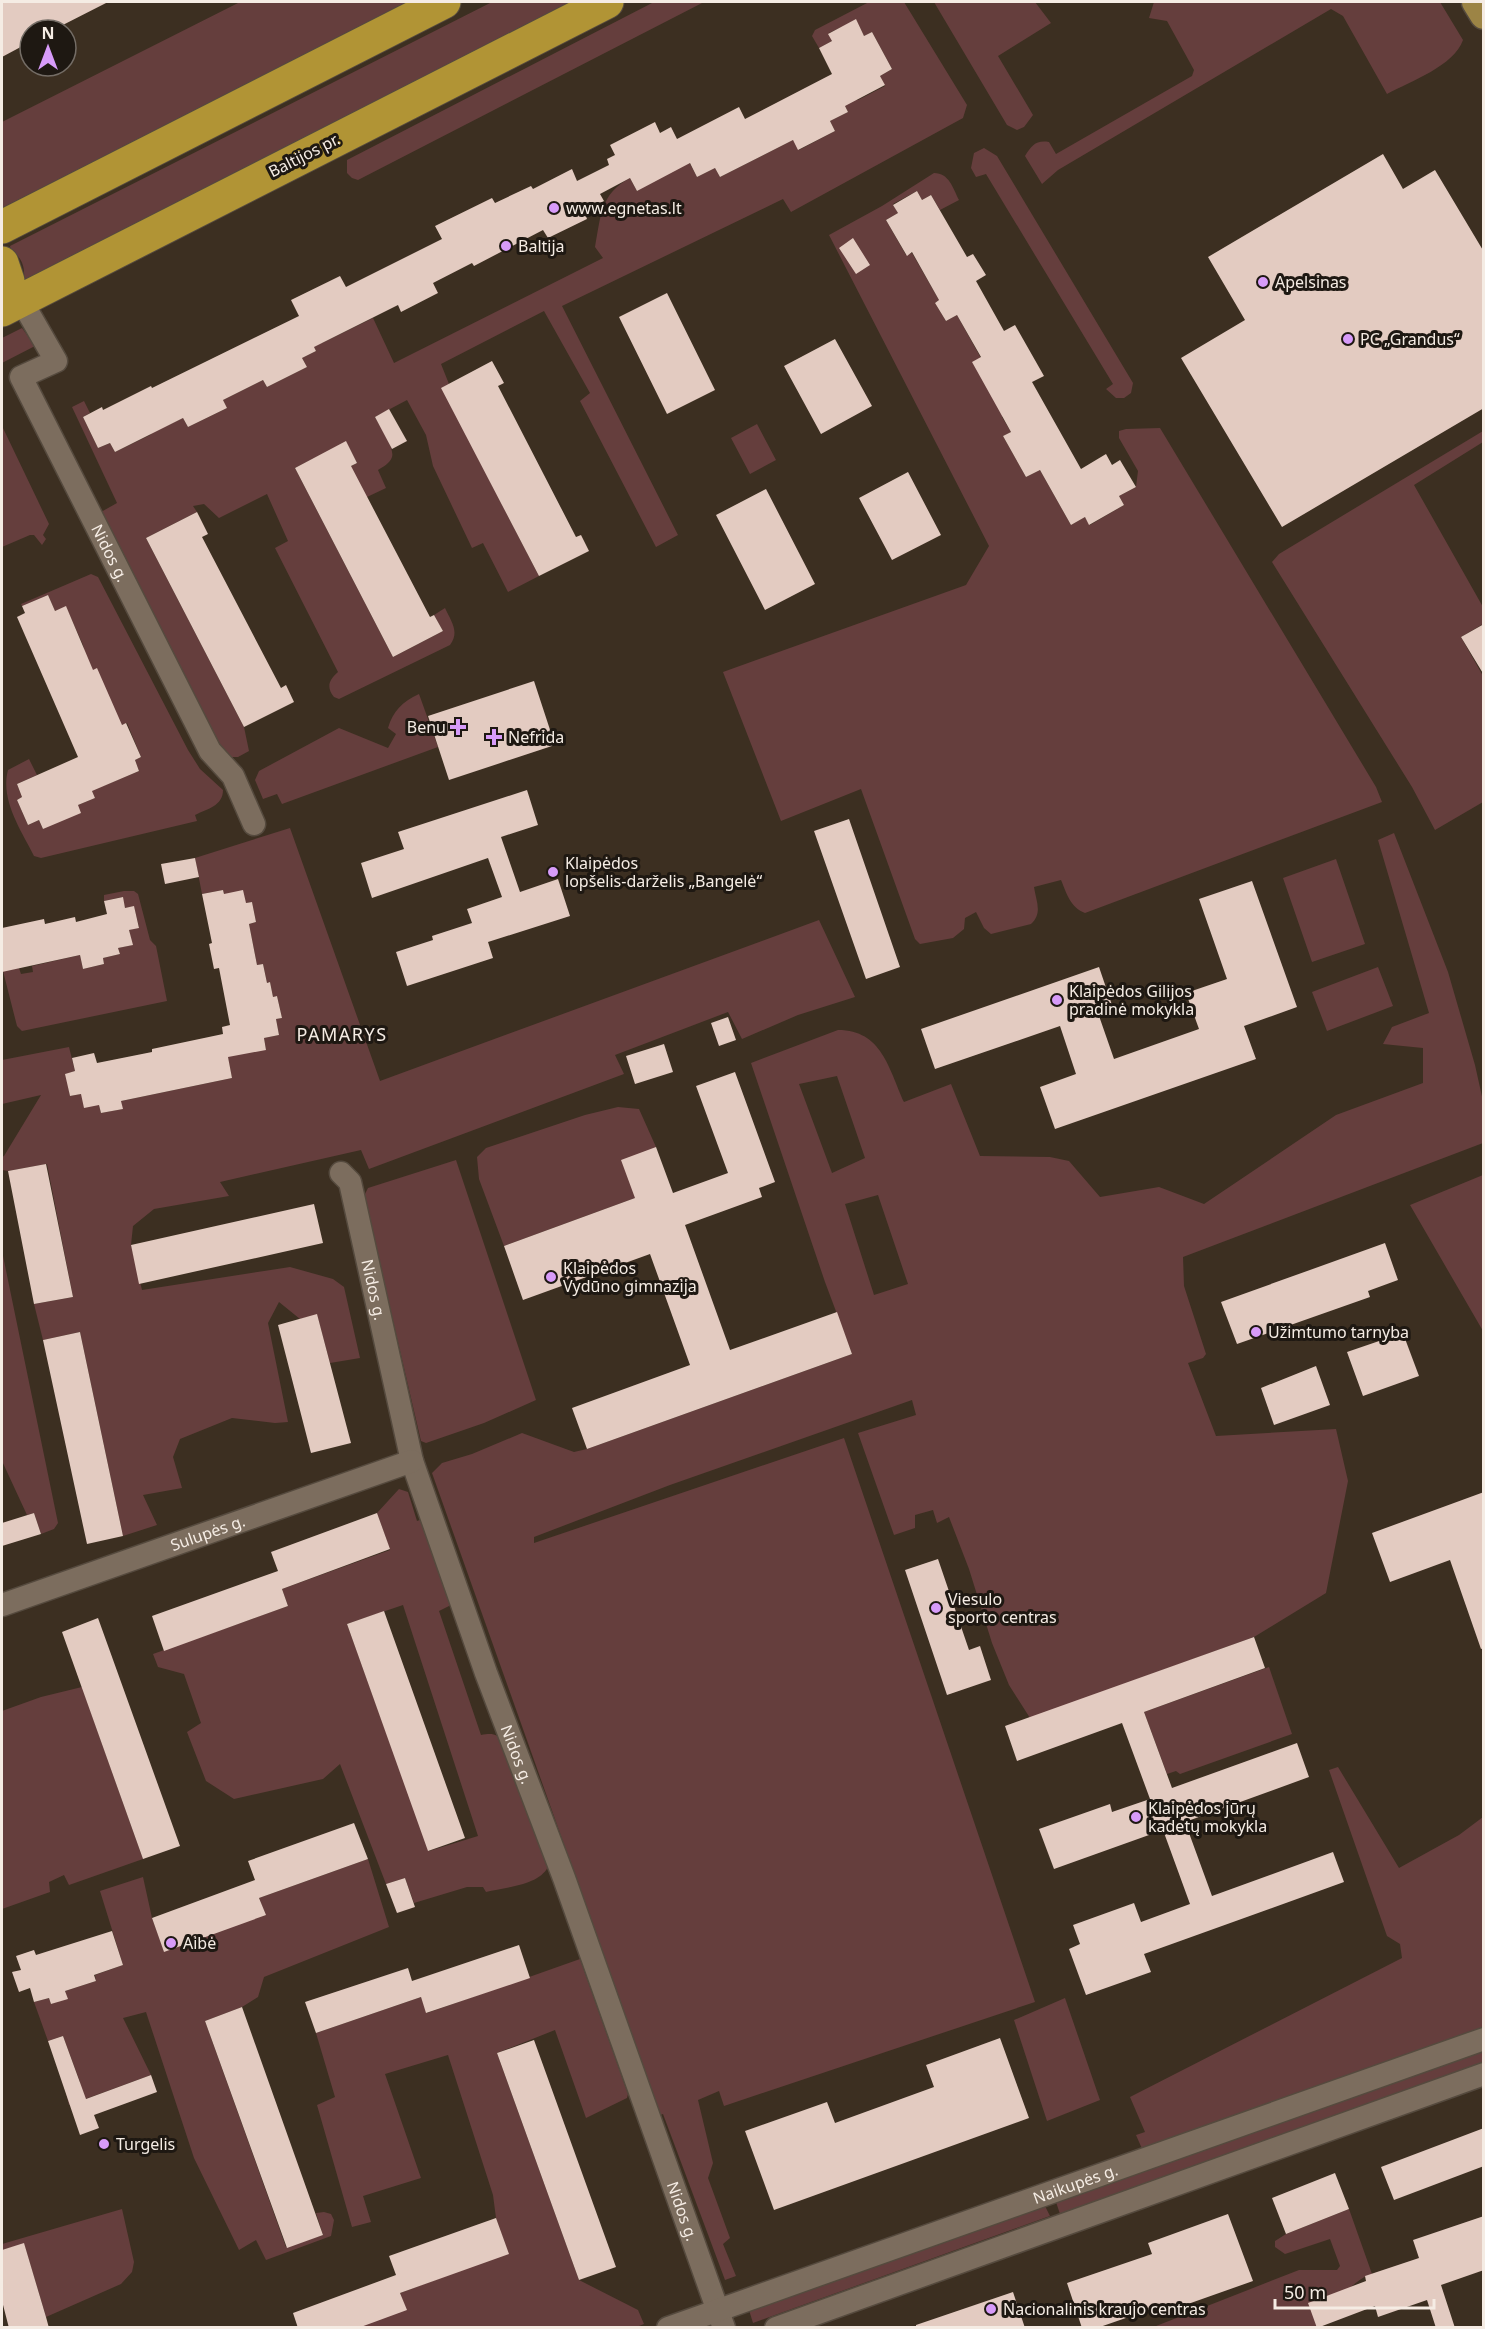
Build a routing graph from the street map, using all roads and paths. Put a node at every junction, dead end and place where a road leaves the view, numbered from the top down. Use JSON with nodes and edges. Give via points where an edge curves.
{"nodes":[{"id":1,"x":444,"y":2,"type":"edge"},
{"id":2,"x":607,"y":2,"type":"edge"},
{"id":3,"x":1476,"y":2,"type":"edge"},
{"id":4,"x":1484,"y":15,"type":"edge"},
{"id":5,"x":2,"y":227,"type":"edge"},
{"id":6,"x":2,"y":263,"type":"edge"},
{"id":7,"x":8,"y":304,"type":"edge"},
{"id":8,"x":254,"y":824,"type":"dead end"},
{"id":9,"x":341,"y":1173,"type":"dead end"},
{"id":10,"x":412,"y":1461,"type":"junction"},
{"id":11,"x":2,"y":1605,"type":"edge"},
{"id":12,"x":1484,"y":2039,"type":"edge"},
{"id":13,"x":1484,"y":2074,"type":"edge"},
{"id":14,"x":721,"y":2319,"type":"edge"},
{"id":15,"x":668,"y":2328,"type":"edge"},
{"id":16,"x":776,"y":2328,"type":"edge"}],
"edges":[{"from":1,"to":5,"type":"highway"},
{"from":2,"to":7,"type":"highway","name":"Baltijos pr."},
{"from":3,"to":4,"type":"main road"},
{"from":6,"to":7,"type":"highway","via":[[8,281]]},
{"from":7,"to":8,"type":"street","name":"Nidos g.","via":[[56,361],[21,377],[210,751],[233,776]]},
{"from":9,"to":10,"type":"street","name":"Nidos g.","via":[[350,1182]]},
{"from":10,"to":11,"type":"street","name":"Sulupės g."},
{"from":10,"to":14,"type":"street","name":"Nidos g."},
{"from":12,"to":14,"type":"street","name":"Naikupės g."},
{"from":13,"to":16,"type":"street","name":"Naikupės g."},
{"from":14,"to":15,"type":"street","name":"Naikupės g."}]}
